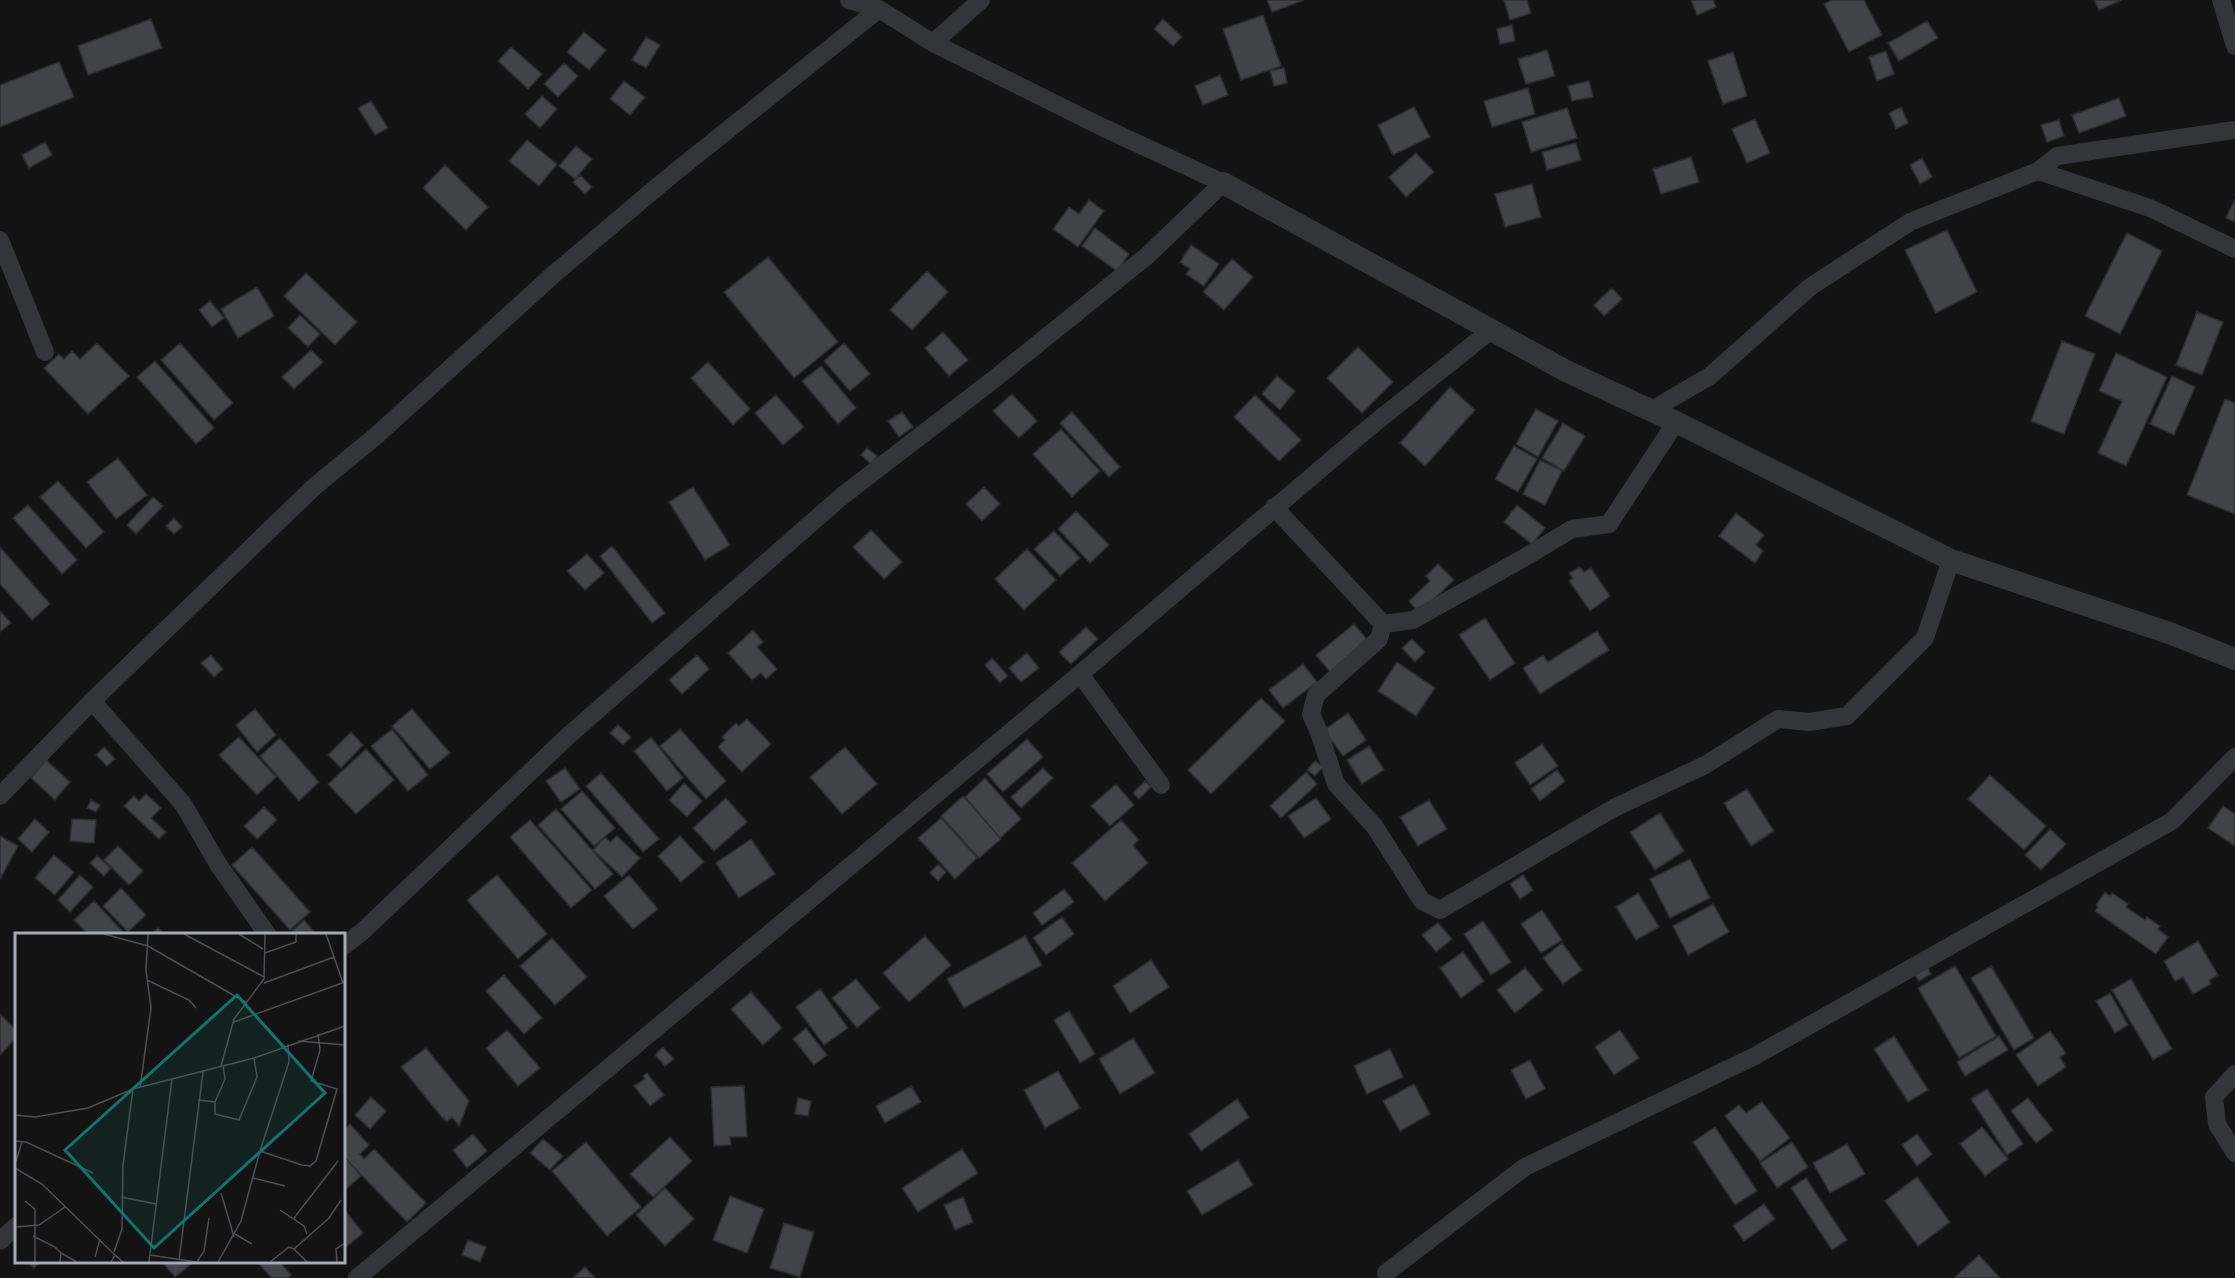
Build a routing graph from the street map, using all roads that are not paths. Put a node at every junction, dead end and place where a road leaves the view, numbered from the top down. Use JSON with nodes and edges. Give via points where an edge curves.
{"nodes":[{"id":1,"x":849,"y":0,"type":"edge"},
{"id":2,"x":981,"y":0,"type":"edge"},
{"id":3,"x":2221,"y":0,"type":"edge"},
{"id":4,"x":879,"y":9,"type":"junction"},
{"id":5,"x":933,"y":43,"type":"junction"},
{"id":6,"x":2235,"y":46,"type":"edge"},
{"id":7,"x":2235,"y":130,"type":"edge"},
{"id":8,"x":2038,"y":171,"type":"junction"},
{"id":9,"x":1223,"y":183,"type":"junction"},
{"id":10,"x":0,"y":240,"type":"edge"},
{"id":11,"x":2235,"y":249,"type":"edge"},
{"id":12,"x":1490,"y":331,"type":"junction"},
{"id":13,"x":45,"y":352,"type":"dead end"},
{"id":14,"x":1650,"y":411,"type":"junction"},
{"id":15,"x":1676,"y":422,"type":"junction"},
{"id":16,"x":1274,"y":507,"type":"junction"},
{"id":17,"x":1951,"y":560,"type":"junction"},
{"id":18,"x":1383,"y":624,"type":"junction"},
{"id":19,"x":2235,"y":659,"type":"edge"},
{"id":20,"x":1080,"y":674,"type":"junction"},
{"id":21,"x":92,"y":701,"type":"junction"},
{"id":22,"x":2235,"y":757,"type":"edge"},
{"id":23,"x":1161,"y":785,"type":"dead end"},
{"id":24,"x":0,"y":796,"type":"edge"},
{"id":25,"x":266,"y":933,"type":"edge"},
{"id":26,"x":345,"y":945,"type":"edge"},
{"id":27,"x":2235,"y":1074,"type":"edge"},
{"id":28,"x":2235,"y":1153,"type":"edge"},
{"id":29,"x":15,"y":1227,"type":"edge"},
{"id":30,"x":0,"y":1241,"type":"edge"},
{"id":31,"x":1384,"y":1276,"type":"edge"},
{"id":32,"x":357,"y":1278,"type":"edge"}],
"edges":[{"from":1,"to":4,"type":"street"},
{"from":2,"to":5,"type":"street"},
{"from":3,"to":6,"type":"street"},
{"from":4,"to":5,"type":"street"},
{"from":4,"to":21,"type":"street","via":[[554,274],[314,487]]},
{"from":5,"to":9,"type":"street"},
{"from":7,"to":8,"type":"street","via":[[2056,156]]},
{"from":8,"to":11,"type":"street","via":[[2150,208]]},
{"from":8,"to":14,"type":"street","via":[[1910,222],[1810,287],[1710,376]]},
{"from":9,"to":12,"type":"street"},
{"from":9,"to":26,"type":"street","via":[[1148,255],[841,497],[568,736]]},
{"from":10,"to":13,"type":"street"},
{"from":12,"to":14,"type":"street"},
{"from":12,"to":16,"type":"street"},
{"from":14,"to":15,"type":"street"},
{"from":15,"to":17,"type":"street"},
{"from":15,"to":18,"type":"street","via":[[1609,524],[1572,529],[1413,620]]},
{"from":16,"to":18,"type":"street"},
{"from":16,"to":20,"type":"street"},
{"from":17,"to":18,"type":"street","via":[[1924,638],[1847,716],[1809,722],[1778,719],[1705,765],[1614,808],[1440,910],[1422,901],[1375,827],[1336,784],[1311,714],[1316,695],[1379,639]]},
{"from":17,"to":19,"type":"street"},
{"from":20,"to":23,"type":"street"},
{"from":20,"to":32,"type":"street"},
{"from":21,"to":24,"type":"street"},
{"from":21,"to":25,"type":"street","via":[[183,804],[218,864]]},
{"from":22,"to":31,"type":"street","via":[[2172,820],[1755,1056],[1525,1167]]},
{"from":27,"to":28,"type":"street","via":[[2214,1097],[2217,1124]]},
{"from":29,"to":30,"type":"street"}]}
